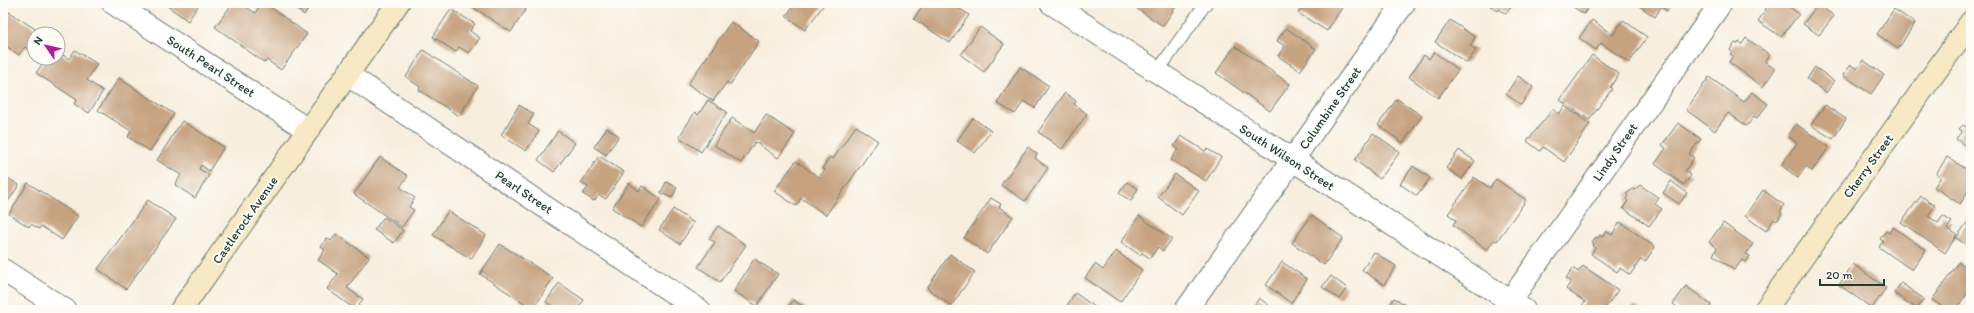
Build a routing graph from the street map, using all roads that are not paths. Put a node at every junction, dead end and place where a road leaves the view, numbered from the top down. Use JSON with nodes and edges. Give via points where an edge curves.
{"nodes":[{"id":1,"x":113,"y":3,"type":"edge"},
{"id":2,"x":398,"y":3,"type":"edge"},
{"id":3,"x":1051,"y":3,"type":"edge"},
{"id":4,"x":1206,"y":3,"type":"edge"},
{"id":5,"x":1404,"y":3,"type":"edge"},
{"id":6,"x":1721,"y":3,"type":"edge"},
{"id":7,"x":1971,"y":22,"type":"edge"},
{"id":8,"x":1157,"y":72,"type":"junction"},
{"id":9,"x":348,"y":75,"type":"junction"},
{"id":10,"x":308,"y":130,"type":"junction"},
{"id":11,"x":1292,"y":160,"type":"junction"},
{"id":12,"x":3,"y":270,"type":"edge"},
{"id":13,"x":1517,"y":305,"type":"edge"},
{"id":14,"x":65,"y":310,"type":"edge"},
{"id":15,"x":181,"y":310,"type":"edge"},
{"id":16,"x":699,"y":310,"type":"edge"},
{"id":17,"x":1186,"y":310,"type":"edge"},
{"id":18,"x":1765,"y":310,"type":"edge"}],
"edges":[{"from":1,"to":10,"type":"street","name":"South Pearl Street"},
{"from":2,"to":9,"type":"street"},
{"from":3,"to":8,"type":"street","name":"South Wilson Street"},
{"from":4,"to":8,"type":"lane"},
{"from":5,"to":11,"type":"street","name":"Columbine Street"},
{"from":6,"to":13,"type":"street","name":"Lindy Street"},
{"from":7,"to":18,"type":"street","name":"Cherry Street"},
{"from":8,"to":11,"type":"street","name":"South Wilson Street"},
{"from":9,"to":10,"type":"street","name":"Castlerock Avenue"},
{"from":9,"to":16,"type":"street","name":"Pearl Street"},
{"from":10,"to":15,"type":"street","name":"Castlerock Avenue"},
{"from":11,"to":13,"type":"street","name":"South Wilson Street"},
{"from":11,"to":17,"type":"street","name":"Columbine Street"},
{"from":12,"to":14,"type":"street"}]}
